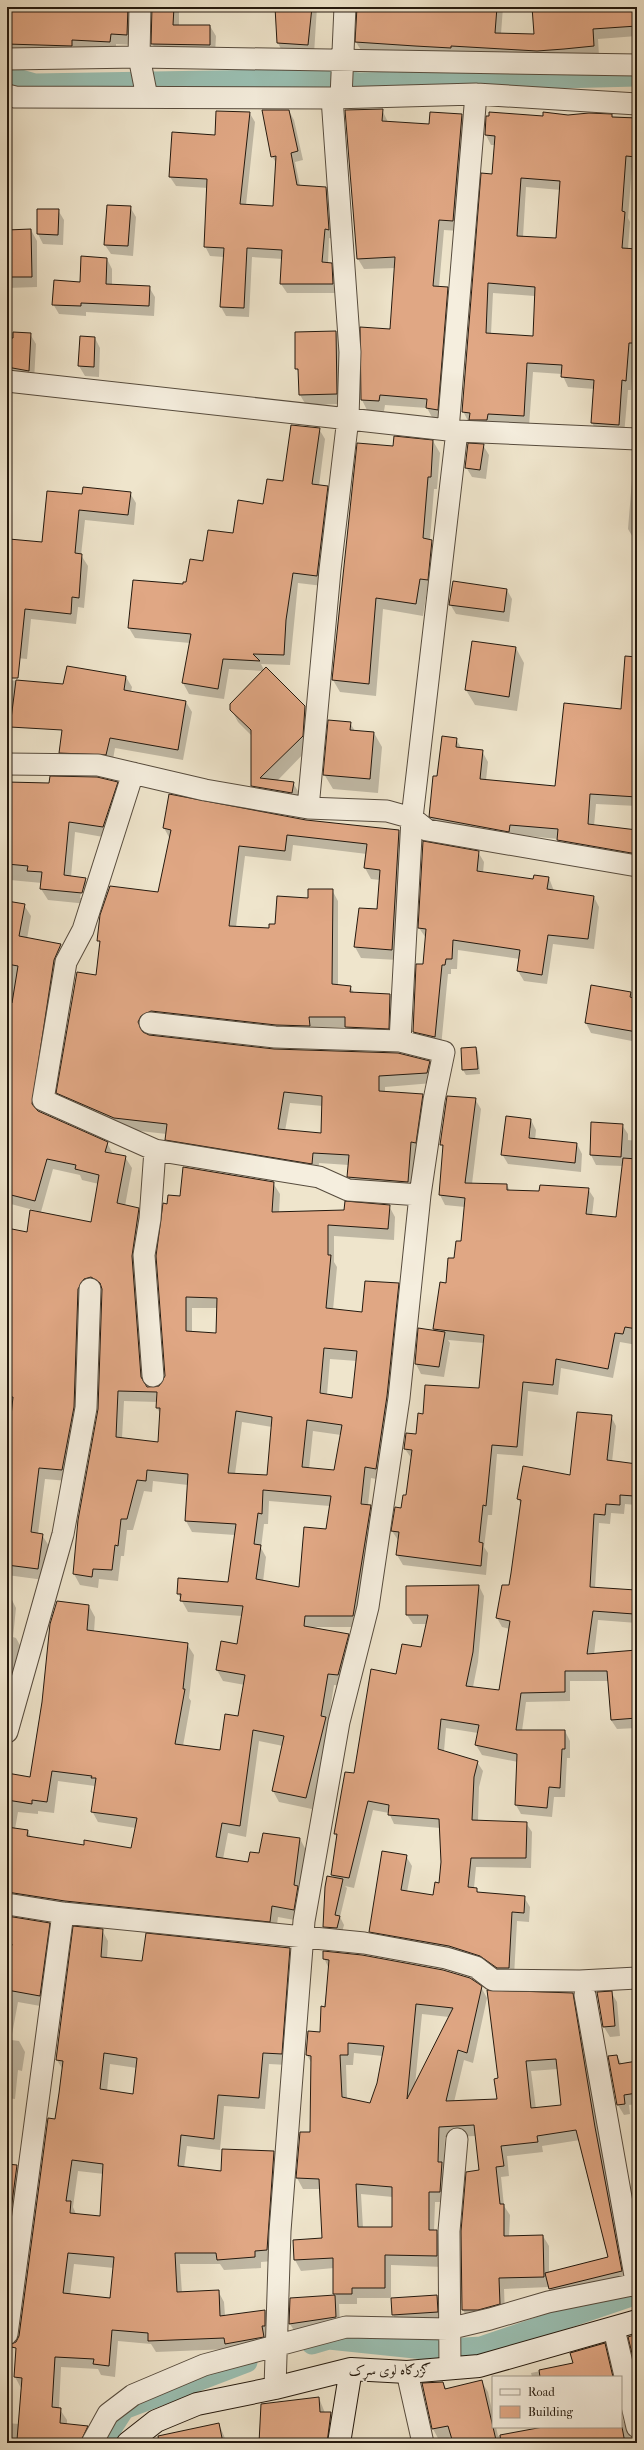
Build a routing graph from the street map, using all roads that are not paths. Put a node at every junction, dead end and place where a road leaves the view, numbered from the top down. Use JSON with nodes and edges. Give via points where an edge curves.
{"nodes":[{"id":1,"x":140,"y":7,"type":"edge"},
{"id":2,"x":345,"y":7,"type":"edge"},
{"id":3,"x":139,"y":57,"type":"junction"},
{"id":4,"x":7,"y":59,"type":"edge"},
{"id":5,"x":343,"y":60,"type":"junction"},
{"id":6,"x":637,"y":65,"type":"edge"},
{"id":7,"x":476,"y":94,"type":"junction"},
{"id":8,"x":7,"y":95,"type":"edge"},
{"id":9,"x":147,"y":97,"type":"junction"},
{"id":10,"x":336,"y":98,"type":"junction"},
{"id":11,"x":637,"y":104,"type":"edge"},
{"id":12,"x":7,"y":381,"type":"edge"},
{"id":13,"x":348,"y":418,"type":"junction"},
{"id":14,"x":453,"y":430,"type":"junction"},
{"id":15,"x":637,"y":439,"type":"edge"},
{"id":16,"x":7,"y":764,"type":"edge"},
{"id":17,"x":133,"y":773,"type":"junction"},
{"id":18,"x":308,"y":808,"type":"junction"},
{"id":19,"x":412,"y":818,"type":"junction"},
{"id":20,"x":637,"y":866,"type":"edge"},
{"id":21,"x":150,"y":1023,"type":"dead end"},
{"id":22,"x":400,"y":1041,"type":"junction"},
{"id":23,"x":155,"y":1150,"type":"junction"},
{"id":24,"x":420,"y":1195,"type":"junction"},
{"id":25,"x":90,"y":1289,"type":"dead end"},
{"id":26,"x":153,"y":1376,"type":"dead end"},
{"id":27,"x":7,"y":1732,"type":"edge"},
{"id":28,"x":7,"y":1904,"type":"edge"},
{"id":29,"x":63,"y":1913,"type":"junction"},
{"id":30,"x":303,"y":1938,"type":"junction"},
{"id":31,"x":637,"y":1978,"type":"edge"},
{"id":32,"x":585,"y":1995,"type":"dead end"},
{"id":33,"x":457,"y":2139,"type":"dead end"},
{"id":34,"x":637,"y":2285,"type":"edge"},
{"id":35,"x":637,"y":2321,"type":"edge"},
{"id":36,"x":614,"y":2328,"type":"junction"},
{"id":37,"x":448,"y":2329,"type":"junction"},
{"id":38,"x":7,"y":2334,"type":"edge"},
{"id":39,"x":275,"y":2345,"type":"junction"},
{"id":40,"x":450,"y":2368,"type":"junction"},
{"id":41,"x":351,"y":2369,"type":"junction"},
{"id":42,"x":407,"y":2372,"type":"junction"},
{"id":43,"x":275,"y":2388,"type":"junction"},
{"id":44,"x":637,"y":2427,"type":"edge"},
{"id":45,"x":92,"y":2443,"type":"edge"},
{"id":46,"x":128,"y":2443,"type":"edge"},
{"id":47,"x":339,"y":2443,"type":"edge"},
{"id":48,"x":423,"y":2443,"type":"edge"}],
"edges":[{"from":1,"to":3,"type":"street"},
{"from":2,"to":5,"type":"street"},
{"from":3,"to":4,"type":"street"},
{"from":3,"to":5,"type":"street"},
{"from":3,"to":9,"type":"street"},
{"from":5,"to":6,"type":"street"},
{"from":5,"to":10,"type":"street"},
{"from":7,"to":10,"type":"street"},
{"from":7,"to":11,"type":"street"},
{"from":7,"to":14,"type":"street"},
{"from":8,"to":9,"type":"street"},
{"from":9,"to":10,"type":"street"},
{"from":10,"to":13,"type":"street","via":[[350,352]]},
{"from":12,"to":13,"type":"street"},
{"from":13,"to":14,"type":"street"},
{"from":13,"to":18,"type":"street"},
{"from":14,"to":15,"type":"street"},
{"from":14,"to":19,"type":"street"},
{"from":16,"to":17,"type":"street","via":[[98,765]]},
{"from":17,"to":18,"type":"street","via":[[205,790]]},
{"from":17,"to":23,"type":"street","via":[[83,930],[66,962],[43,1100]]},
{"from":18,"to":19,"type":"street","via":[[387,811]]},
{"from":19,"to":20,"type":"street","via":[[427,830]]},
{"from":19,"to":22,"type":"street"},
{"from":21,"to":22,"type":"street","via":[[275,1037]]},
{"from":22,"to":24,"type":"street","via":[[444,1052]]},
{"from":23,"to":24,"type":"street","via":[[319,1176],[348,1190]]},
{"from":23,"to":26,"type":"street","via":[[150,1219],[144,1255]]},
{"from":24,"to":30,"type":"street","via":[[399,1398],[368,1607],[339,1722]]},
{"from":25,"to":27,"type":"street","via":[[86,1408],[67,1512]]},
{"from":28,"to":29,"type":"street"},
{"from":29,"to":30,"type":"street"},
{"from":29,"to":38,"type":"street"},
{"from":30,"to":31,"type":"street","via":[[364,1943],[446,1958],[476,1967],[493,1980],[580,1981]]},
{"from":30,"to":39,"type":"street","via":[[280,2232]]},
{"from":32,"to":34,"type":"street"},
{"from":33,"to":37,"type":"street","via":[[449,2231]]},
{"from":34,"to":37,"type":"street","via":[[548,2302]]},
{"from":35,"to":36,"type":"street","name":"ګزرګاه لوی سړک"},
{"from":36,"to":40,"type":"street","name":"ګزرګاه لوی سړک","via":[[479,2366]]},
{"from":36,"to":44,"type":"street"},
{"from":37,"to":39,"type":"street","via":[[346,2327]]},
{"from":37,"to":40,"type":"street"},
{"from":39,"to":43,"type":"street"},
{"from":39,"to":45,"type":"street","via":[[204,2365],[133,2395],[108,2414]]},
{"from":40,"to":42,"type":"street","name":"ګزرګاه لوی سړک"},
{"from":41,"to":42,"type":"street","name":"ګزرګاه لوی سړک"},
{"from":41,"to":43,"type":"street","name":"ګزرګاه لوی سړک"},
{"from":41,"to":47,"type":"street"},
{"from":42,"to":48,"type":"street"},
{"from":43,"to":46,"type":"street","name":"ګزرګاه لوی سړک","via":[[197,2404],[156,2421]]}]}
